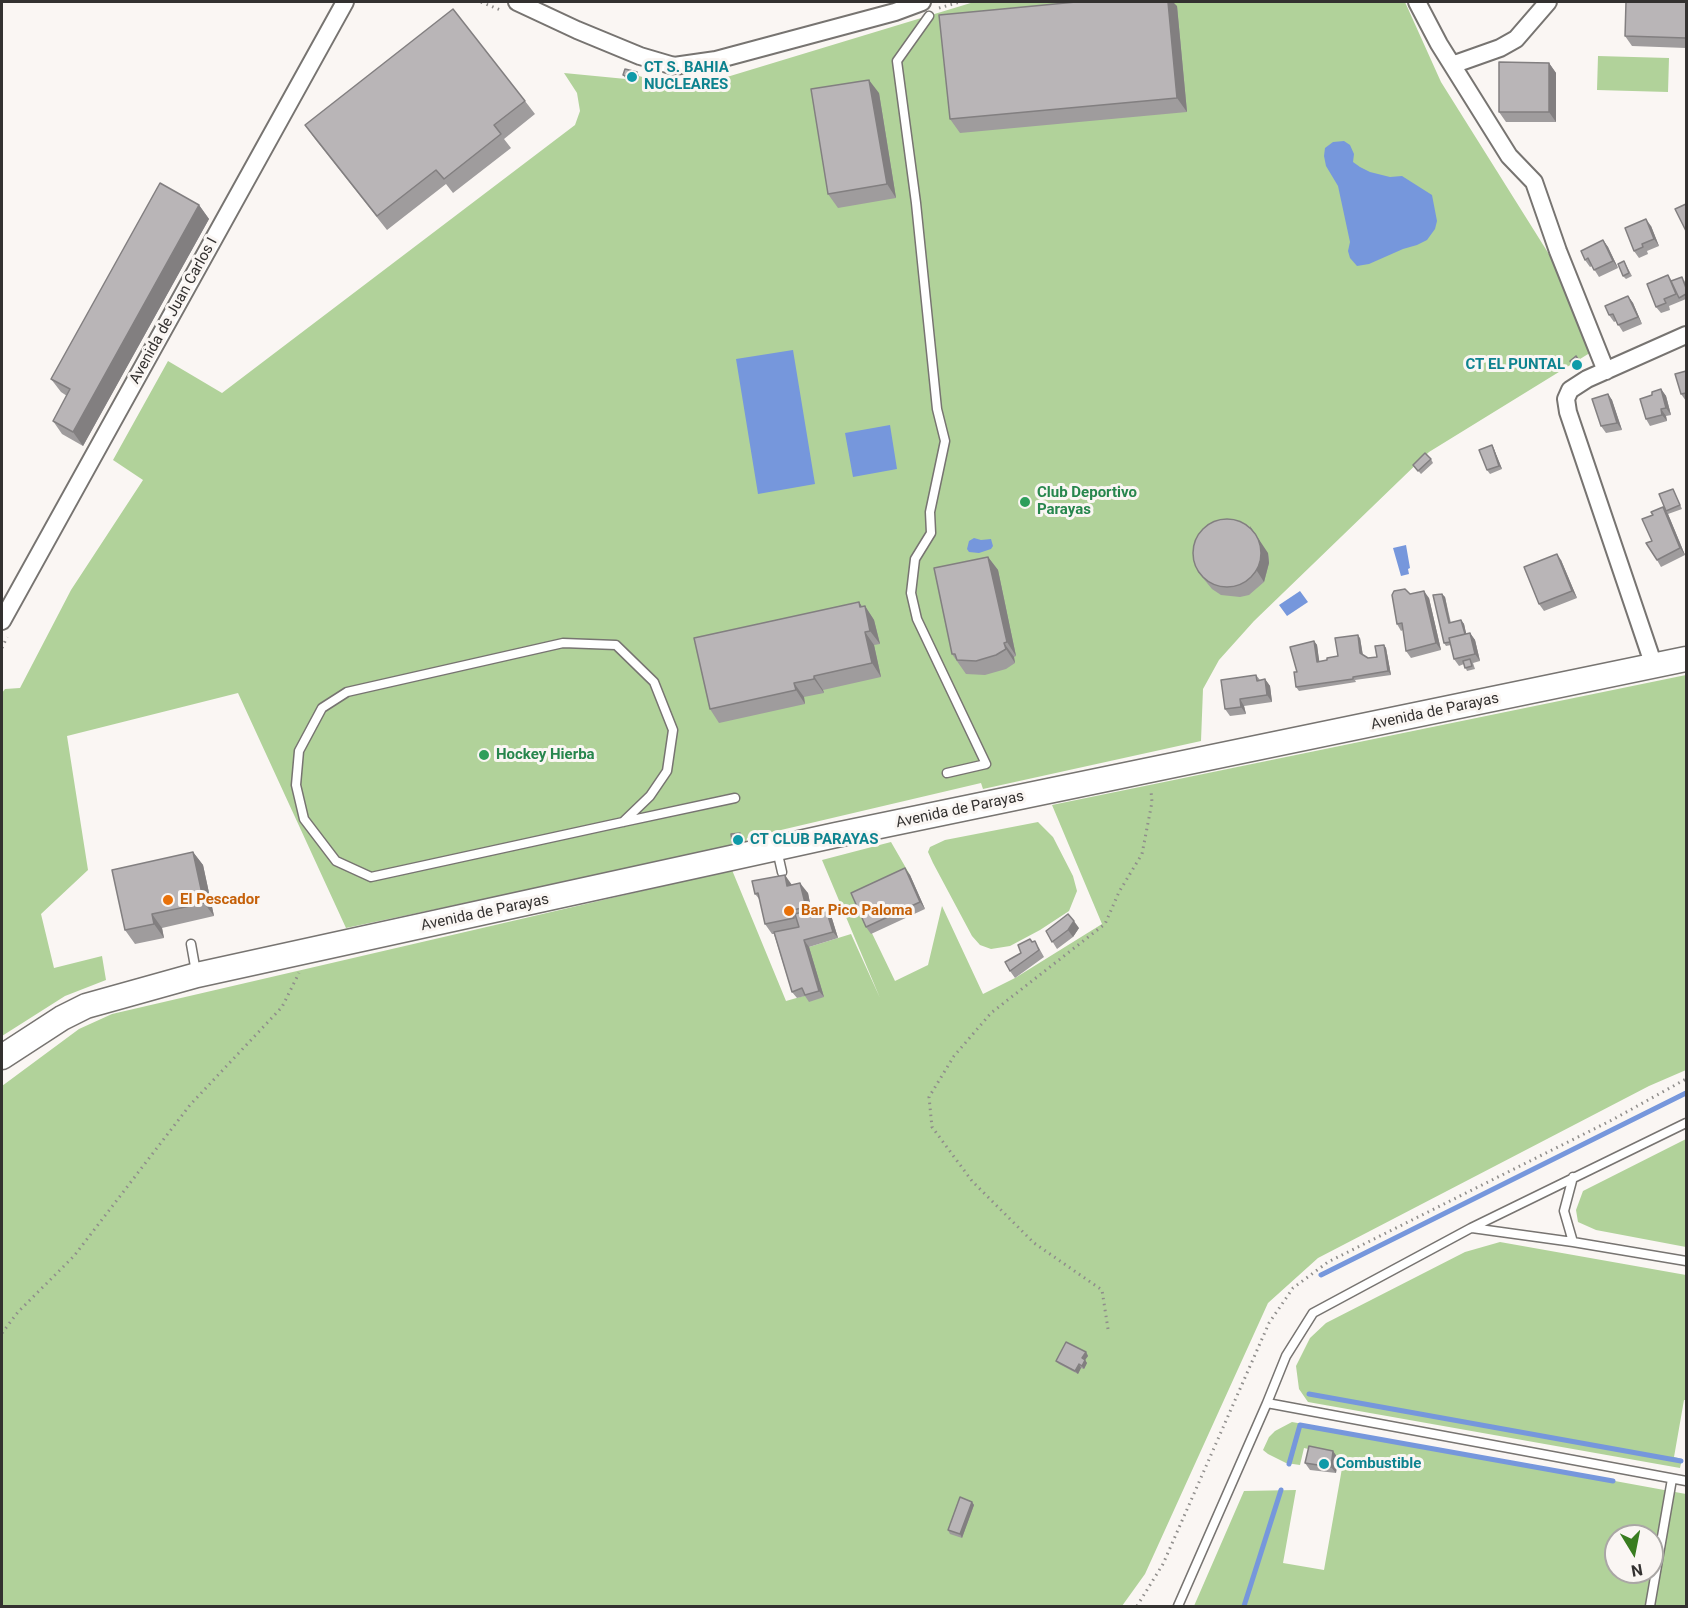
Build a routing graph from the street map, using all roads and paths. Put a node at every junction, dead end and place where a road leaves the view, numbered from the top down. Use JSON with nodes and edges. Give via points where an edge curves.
{"nodes":[{"id":1,"x":345,"y":2,"type":"edge"},
{"id":2,"x":517,"y":2,"type":"edge"},
{"id":3,"x":1417,"y":2,"type":"edge"},
{"id":4,"x":1548,"y":2,"type":"edge"},
{"id":5,"x":925,"y":9,"type":"edge"},
{"id":6,"x":1452,"y":65,"type":"junction"},
{"id":7,"x":1686,"y":335,"type":"edge"},
{"id":8,"x":1606,"y":371,"type":"junction"},
{"id":9,"x":2,"y":621,"type":"edge"},
{"id":10,"x":1686,"y":659,"type":"edge"},
{"id":11,"x":1654,"y":666,"type":"junction"},
{"id":12,"x":1147,"y":771,"type":"junction"},
{"id":13,"x":946,"y":773,"type":"dead end"},
{"id":14,"x":735,"y":798,"type":"dead end"},
{"id":15,"x":623,"y":822,"type":"junction"},
{"id":16,"x":191,"y":944,"type":"dead end"},
{"id":17,"x":309,"y":952,"type":"junction"},
{"id":18,"x":197,"y":975,"type":"junction"},
{"id":19,"x":2,"y":1057,"type":"edge"},
{"id":20,"x":1686,"y":1124,"type":"edge"},
{"id":21,"x":1573,"y":1177,"type":"junction"},
{"id":22,"x":1471,"y":1228,"type":"junction"},
{"id":23,"x":1573,"y":1242,"type":"junction"},
{"id":24,"x":1686,"y":1261,"type":"edge"},
{"id":25,"x":1108,"y":1329,"type":"dead end"},
{"id":26,"x":2,"y":1334,"type":"edge"},
{"id":27,"x":1267,"y":1403,"type":"junction"},
{"id":28,"x":1672,"y":1479,"type":"junction"},
{"id":29,"x":1686,"y":1481,"type":"edge"},
{"id":30,"x":1178,"y":1606,"type":"edge"},
{"id":31,"x":1650,"y":1606,"type":"edge"}],
"edges":[{"from":1,"to":9,"type":"street","name":"Avenida de Juan Carlos I"},
{"from":2,"to":5,"type":"street","via":[[640,56],[674,66],[716,60],[895,12]]},
{"from":3,"to":6,"type":"street"},
{"from":4,"to":6,"type":"street","via":[[1516,39]]},
{"from":5,"to":13,"type":"lane","via":[[897,61],[937,409],[945,441],[930,512],[931,533],[915,559],[912,593],[917,619],[986,764]]},
{"from":6,"to":8,"type":"street","via":[[1509,156],[1534,182]]},
{"from":7,"to":8,"type":"street"},
{"from":8,"to":11,"type":"street","via":[[1570,390],[1566,399],[1568,412]]},
{"from":10,"to":11,"type":"street","name":"Avenida de Parayas"},
{"from":11,"to":12,"type":"street","name":"Avenida de Parayas"},
{"from":12,"to":17,"type":"street","name":"Avenida de Parayas","via":[[779,861]]},
{"from":12,"to":25,"type":"path","via":[[1152,802],[1142,854],[1105,924],[991,1013],[954,1056],[929,1097],[932,1127],[972,1181],[1034,1243],[1102,1290]]},
{"from":14,"to":15,"type":"lane"},
{"from":15,"to":15,"type":"lane","via":[[371,877],[336,861],[304,819],[296,784],[299,751],[322,708],[347,692],[563,643],[616,645],[654,682],[674,730],[667,771],[650,796]]},
{"from":16,"to":18,"type":"lane"},
{"from":17,"to":18,"type":"street","name":"Avenida de Parayas"},
{"from":17,"to":26,"type":"path","via":[[282,1007],[190,1105],[74,1256],[18,1312]]},
{"from":18,"to":19,"type":"street","name":"Avenida de Parayas","via":[[86,1006]]},
{"from":20,"to":21,"type":"lane"},
{"from":21,"to":22,"type":"lane"},
{"from":21,"to":23,"type":"lane","via":[[1564,1211]]},
{"from":22,"to":23,"type":"lane"},
{"from":22,"to":27,"type":"lane","via":[[1313,1313],[1286,1356]]},
{"from":23,"to":24,"type":"lane"},
{"from":27,"to":28,"type":"lane"},
{"from":27,"to":30,"type":"lane"},
{"from":28,"to":29,"type":"lane"},
{"from":28,"to":31,"type":"lane"}]}
